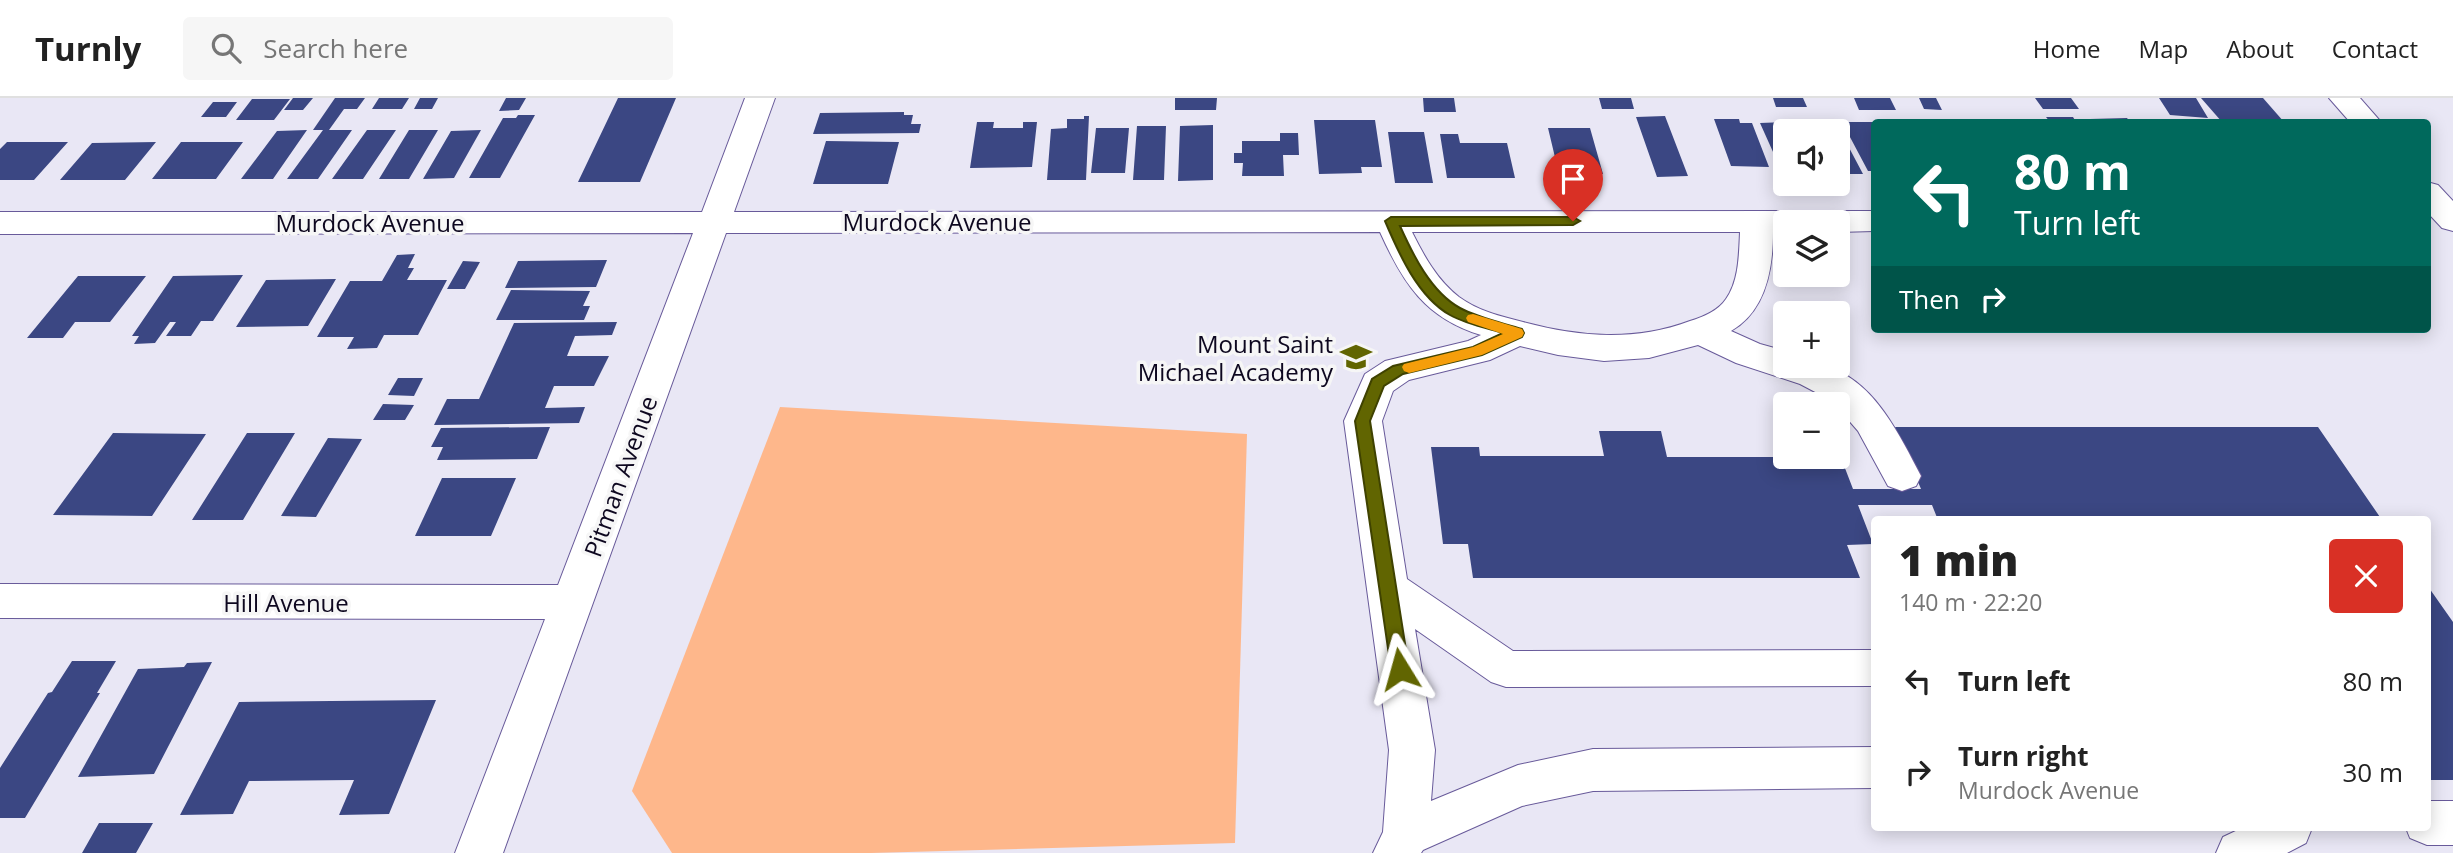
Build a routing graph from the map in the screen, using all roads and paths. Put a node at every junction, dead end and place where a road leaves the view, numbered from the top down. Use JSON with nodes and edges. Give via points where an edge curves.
{"nodes":[{"id":1,"x":760,"y":98,"type":"edge"},
{"id":2,"x":2344,"y":98,"type":"edge"},
{"id":3,"x":2363,"y":119,"type":"edge"},
{"id":4,"x":2431,"y":196,"type":"edge"},
{"id":5,"x":1391,"y":221,"type":"junction"},
{"id":6,"x":1756,"y":221,"type":"junction"},
{"id":7,"x":1871,"y":221,"type":"edge"},
{"id":8,"x":2453,"y":221,"type":"edge"},
{"id":9,"x":714,"y":222,"type":"junction"},
{"id":10,"x":2431,"y":222,"type":"edge"},
{"id":11,"x":0,"y":223,"type":"edge"},
{"id":12,"x":1699,"y":331,"type":"junction"},
{"id":13,"x":1517,"y":333,"type":"junction"},
{"id":14,"x":1773,"y":361,"type":"edge"},
{"id":15,"x":1824,"y":378,"type":"edge"},
{"id":16,"x":1902,"y":476,"type":"dead end"},
{"id":17,"x":1388,"y":588,"type":"junction"},
{"id":18,"x":0,"y":601,"type":"edge"},
{"id":19,"x":573,"y":602,"type":"junction"},
{"id":20,"x":1871,"y":668,"type":"edge"},
{"id":21,"x":1871,"y":768,"type":"edge"},
{"id":22,"x":2431,"y":823,"type":"edge"},
{"id":23,"x":2453,"y":823,"type":"edge"},
{"id":24,"x":2283,"y":831,"type":"edge"},
{"id":25,"x":1402,"y":843,"type":"edge"},
{"id":26,"x":480,"y":853,"type":"edge"},
{"id":27,"x":2240,"y":853,"type":"edge"}],
"edges":[{"from":1,"to":9,"type":"street","name":"Pitman Avenue"},
{"from":2,"to":3,"type":"street"},
{"from":4,"to":8,"type":"street"},
{"from":5,"to":6,"type":"street","name":"Murdock Avenue"},
{"from":5,"to":9,"type":"street","name":"Murdock Avenue"},
{"from":5,"to":13,"type":"street","via":[[1408,257],[1434,294],[1455,312]]},
{"from":6,"to":7,"type":"street","name":"Murdock Avenue"},
{"from":6,"to":12,"type":"street","via":[[1750,286],[1737,310]]},
{"from":8,"to":10,"type":"street"},
{"from":9,"to":11,"type":"street","name":"Murdock Avenue"},
{"from":9,"to":19,"type":"street","name":"Pitman Avenue"},
{"from":12,"to":13,"type":"street","via":[[1649,347],[1612,351]]},
{"from":12,"to":14,"type":"street"},
{"from":13,"to":17,"type":"street","via":[[1476,351],[1398,370],[1378,383],[1363,421]]},
{"from":15,"to":16,"type":"street","via":[[1844,391],[1877,427]]},
{"from":17,"to":20,"type":"street","via":[[1506,669]]},
{"from":17,"to":25,"type":"street","via":[[1412,750]]},
{"from":18,"to":19,"type":"street","name":"Hill Avenue"},
{"from":19,"to":26,"type":"street","name":"Pitman Avenue"},
{"from":21,"to":25,"type":"street","via":[[1593,770],[1518,786]]},
{"from":22,"to":23,"type":"street"},
{"from":24,"to":27,"type":"street"}]}
